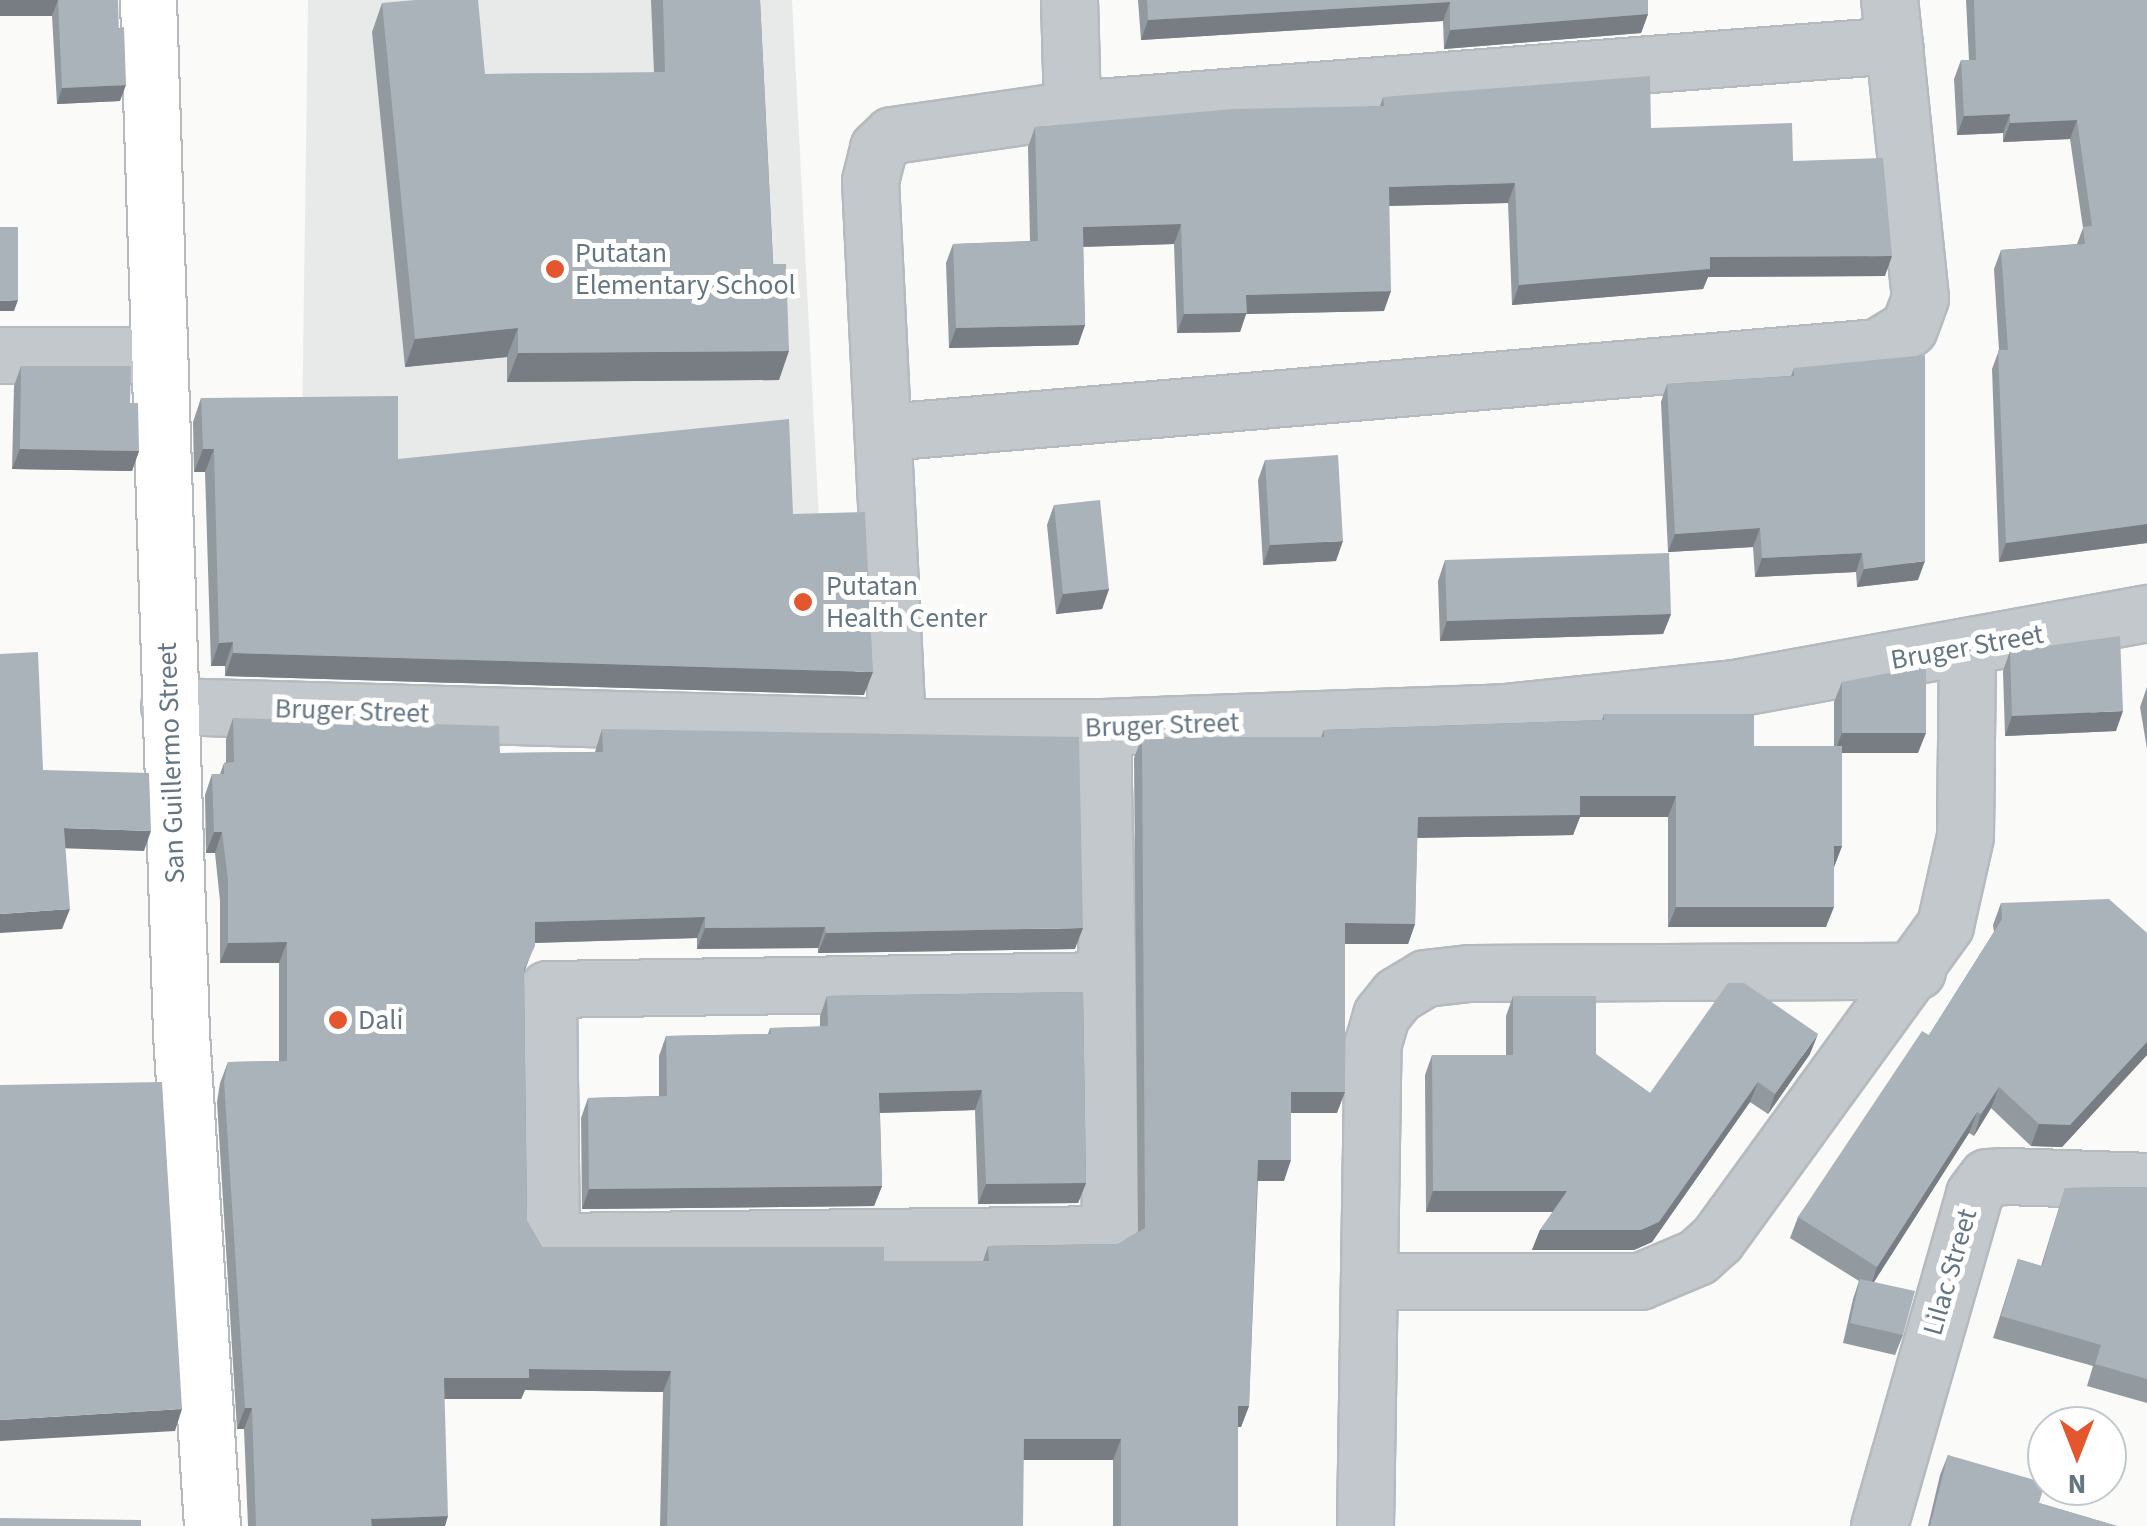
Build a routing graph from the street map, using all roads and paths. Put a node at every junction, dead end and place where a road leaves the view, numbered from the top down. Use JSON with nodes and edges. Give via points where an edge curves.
{"nodes":[{"id":1,"x":148,"y":0,"type":"edge"},
{"id":2,"x":1069,"y":0,"type":"edge"},
{"id":3,"x":1892,"y":23,"type":"edge"},
{"id":4,"x":1072,"y":109,"type":"junction"},
{"id":5,"x":0,"y":354,"type":"edge"},
{"id":6,"x":156,"y":355,"type":"junction"},
{"id":7,"x":886,"y":432,"type":"junction"},
{"id":8,"x":2147,"y":612,"type":"edge"},
{"id":9,"x":1967,"y":649,"type":"junction"},
{"id":10,"x":169,"y":706,"type":"junction"},
{"id":11,"x":897,"y":728,"type":"junction"},
{"id":12,"x":1103,"y":728,"type":"junction"},
{"id":13,"x":1917,"y":971,"type":"junction"},
{"id":14,"x":1106,"y":980,"type":"junction"},
{"id":15,"x":2147,"y":1182,"type":"edge"},
{"id":16,"x":1370,"y":1281,"type":"junction"},
{"id":17,"x":212,"y":1526,"type":"edge"},
{"id":18,"x":1365,"y":1526,"type":"edge"},
{"id":19,"x":1879,"y":1526,"type":"edge"}],
"edges":[{"from":1,"to":6,"type":"main road","name":"San Guillermo Street"},
{"from":2,"to":4,"type":"street"},
{"from":3,"to":4,"type":"street"},
{"from":3,"to":7,"type":"street","via":[[1920,298],[1909,328],[1877,346]]},
{"from":4,"to":7,"type":"street","via":[[914,128],[878,148],[870,181]]},
{"from":5,"to":6,"type":"street"},
{"from":6,"to":10,"type":"main road","name":"San Guillermo Street"},
{"from":7,"to":11,"type":"street"},
{"from":8,"to":9,"type":"street","name":"Bruger Street"},
{"from":9,"to":12,"type":"street","name":"Bruger Street","via":[[1734,688],[1506,712]]},
{"from":9,"to":13,"type":"street","via":[[1963,852],[1945,924]]},
{"from":10,"to":11,"type":"street","name":"Bruger Street"},
{"from":10,"to":17,"type":"main road","name":"San Guillermo Street"},
{"from":11,"to":12,"type":"street","name":"Bruger Street"},
{"from":12,"to":14,"type":"street"},
{"from":13,"to":16,"type":"street","via":[[1697,1257],[1640,1281]]},
{"from":13,"to":16,"type":"street","via":[[1425,978],[1396,994],[1374,1043]]},
{"from":14,"to":14,"type":"street","via":[[548,989],[551,1241],[1110,1234]]},
{"from":15,"to":19,"type":"street","name":"Lilac Street","via":[[1986,1178],[1974,1194]]},
{"from":16,"to":18,"type":"street"}]}
